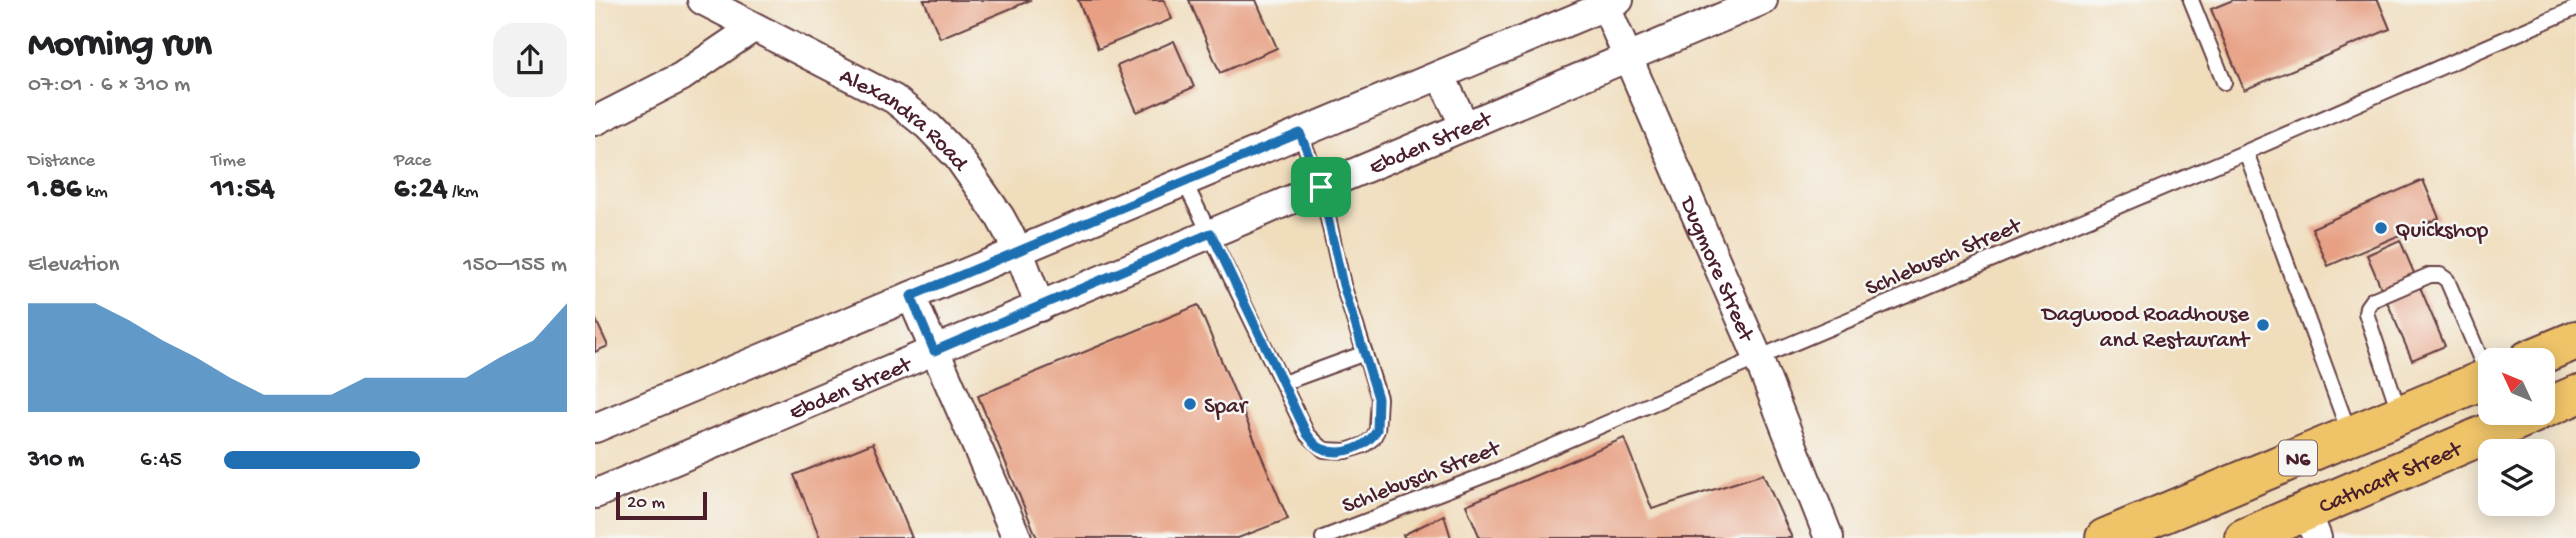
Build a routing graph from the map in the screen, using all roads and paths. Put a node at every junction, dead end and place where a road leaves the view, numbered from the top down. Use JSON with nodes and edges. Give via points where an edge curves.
{"nodes":[{"id":1,"x":702,"y":0,"type":"edge"},
{"id":2,"x":1763,"y":0,"type":"edge"},
{"id":3,"x":2191,"y":0,"type":"edge"},
{"id":4,"x":1609,"y":2,"type":"edge"},
{"id":5,"x":2576,"y":8,"type":"edge"},
{"id":6,"x":753,"y":28,"type":"junction"},
{"id":7,"x":1626,"y":57,"type":"junction"},
{"id":8,"x":1440,"y":75,"type":"junction"},
{"id":9,"x":2224,"y":82,"type":"dead end"},
{"id":10,"x":595,"y":121,"type":"edge"},
{"id":11,"x":1465,"y":126,"type":"junction"},
{"id":12,"x":1300,"y":133,"type":"junction"},
{"id":13,"x":2246,"y":152,"type":"junction"},
{"id":14,"x":1184,"y":181,"type":"junction"},
{"id":15,"x":1321,"y":187,"type":"junction"},
{"id":16,"x":1211,"y":233,"type":"junction"},
{"id":17,"x":1019,"y":252,"type":"junction"},
{"id":18,"x":911,"y":296,"type":"junction"},
{"id":19,"x":1040,"y":307,"type":"junction"},
{"id":20,"x":2576,"y":340,"type":"edge"},
{"id":21,"x":2555,"y":349,"type":"edge"},
{"id":22,"x":934,"y":351,"type":"junction"},
{"id":23,"x":2478,"y":352,"type":"edge"},
{"id":24,"x":1365,"y":353,"type":"junction"},
{"id":25,"x":1758,"y":358,"type":"junction"},
{"id":26,"x":2478,"y":382,"type":"edge"},
{"id":27,"x":1283,"y":383,"type":"junction"},
{"id":28,"x":2576,"y":395,"type":"edge"},
{"id":29,"x":2555,"y":405,"type":"edge"},
{"id":30,"x":2400,"y":416,"type":"junction"},
{"id":31,"x":2511,"y":425,"type":"edge"},
{"id":32,"x":595,"y":428,"type":"edge"},
{"id":33,"x":2351,"y":436,"type":"junction"},
{"id":34,"x":595,"y":494,"type":"edge"},
{"id":35,"x":2312,"y":525,"type":"edge"},
{"id":36,"x":1017,"y":538,"type":"edge"},
{"id":37,"x":1323,"y":538,"type":"edge"},
{"id":38,"x":1829,"y":538,"type":"edge"},
{"id":39,"x":2105,"y":538,"type":"edge"},
{"id":40,"x":2244,"y":538,"type":"edge"}],
"edges":[{"from":1,"to":6,"type":"street","name":"Alexandra Road"},
{"from":2,"to":7,"type":"street","name":"Ebden Street"},
{"from":3,"to":9,"type":"lane"},
{"from":4,"to":7,"type":"street","name":"Dugmore Street"},
{"from":4,"to":8,"type":"street"},
{"from":5,"to":13,"type":"lane","name":"Schlebusch Street"},
{"from":6,"to":10,"type":"street","via":[[681,77]]},
{"from":6,"to":17,"type":"street","name":"Alexandra Road","via":[[894,99],[928,126],[958,157]]},
{"from":7,"to":11,"type":"street","name":"Ebden Street"},
{"from":7,"to":25,"type":"street","name":"Dugmore Street"},
{"from":8,"to":11,"type":"street"},
{"from":8,"to":12,"type":"street"},
{"from":11,"to":15,"type":"street","name":"Ebden Street"},
{"from":12,"to":14,"type":"street"},
{"from":12,"to":15,"type":"lane"},
{"from":13,"to":25,"type":"lane","name":"Schlebusch Street"},
{"from":13,"to":33,"type":"lane"},
{"from":14,"to":16,"type":"lane"},
{"from":14,"to":17,"type":"street"},
{"from":15,"to":16,"type":"street","name":"Ebden Street"},
{"from":15,"to":24,"type":"lane","via":[[1343,285]]},
{"from":16,"to":19,"type":"street","name":"Ebden Street"},
{"from":16,"to":27,"type":"lane"},
{"from":17,"to":18,"type":"street"},
{"from":17,"to":19,"type":"street","name":"Alexandra Road"},
{"from":18,"to":22,"type":"street"},
{"from":18,"to":32,"type":"street"},
{"from":19,"to":22,"type":"street","name":"Ebden Street"},
{"from":20,"to":21,"type":"highway"},
{"from":22,"to":34,"type":"street","name":"Ebden Street"},
{"from":22,"to":36,"type":"street"},
{"from":23,"to":30,"type":"lane","via":[[2447,280],[2436,274],[2372,300],[2366,313]]},
{"from":24,"to":27,"type":"lane"},
{"from":24,"to":27,"type":"lane","via":[[1378,398],[1379,424],[1364,445],[1336,452],[1317,445]]},
{"from":25,"to":37,"type":"lane","name":"Schlebusch Street","via":[[1498,470]]},
{"from":25,"to":38,"type":"street","name":"Dugmore Street"},
{"from":26,"to":30,"type":"highway","number":"N6"},
{"from":28,"to":29,"type":"highway"},
{"from":30,"to":33,"type":"highway","number":"N6"},
{"from":31,"to":35,"type":"highway","name":"Cathcart Street","number":"N6"},
{"from":33,"to":39,"type":"highway","number":"N6"},
{"from":35,"to":40,"type":"highway","name":"Cathcart Street","number":"N6"}]}
